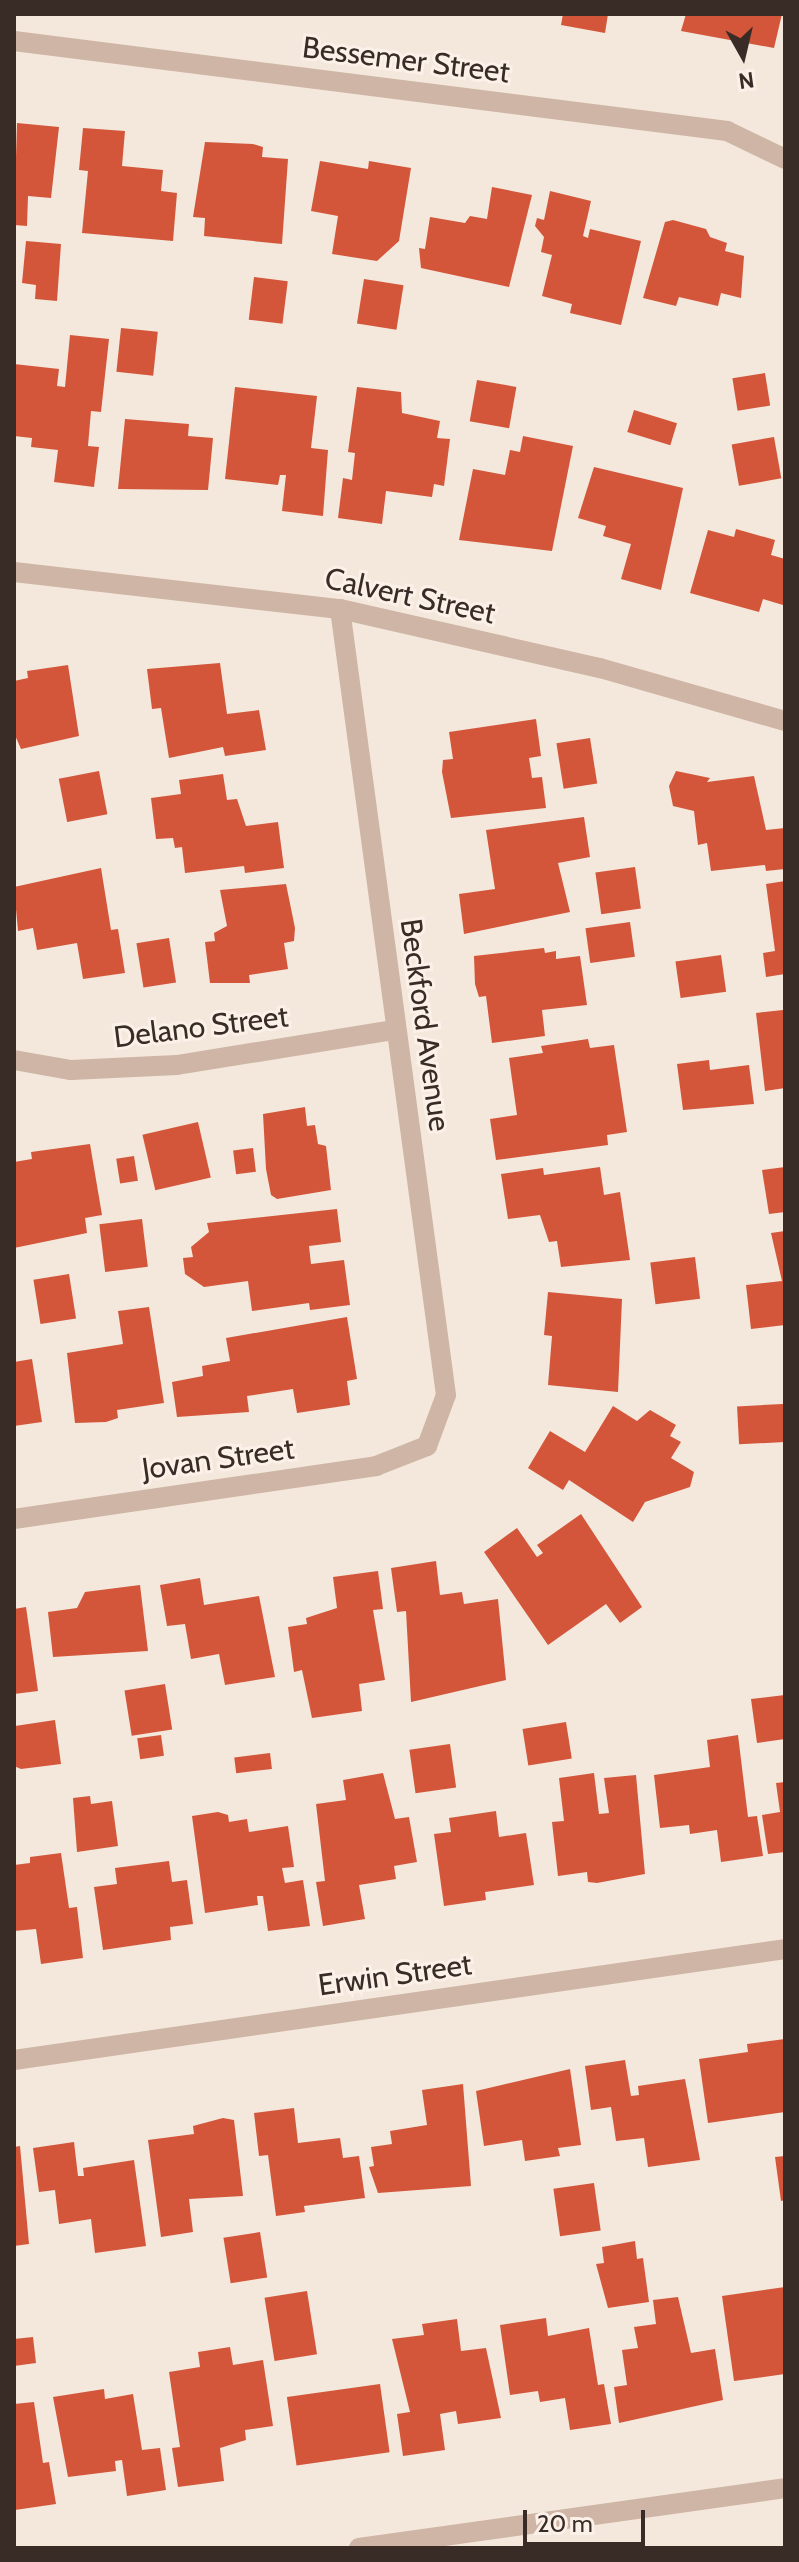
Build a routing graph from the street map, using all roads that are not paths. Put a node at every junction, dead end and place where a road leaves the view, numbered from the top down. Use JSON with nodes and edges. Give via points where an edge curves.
{"nodes":[{"id":1,"x":14,"y":41,"type":"edge"},
{"id":2,"x":785,"y":159,"type":"edge"},
{"id":3,"x":14,"y":572,"type":"edge"},
{"id":4,"x":340,"y":609,"type":"junction"},
{"id":5,"x":785,"y":721,"type":"edge"},
{"id":6,"x":394,"y":1030,"type":"junction"},
{"id":7,"x":14,"y":1060,"type":"edge"},
{"id":8,"x":427,"y":1446,"type":"joint"},
{"id":9,"x":14,"y":1519,"type":"edge"},
{"id":10,"x":785,"y":1949,"type":"edge"},
{"id":11,"x":14,"y":2060,"type":"edge"},
{"id":12,"x":785,"y":2488,"type":"edge"},
{"id":13,"x":359,"y":2548,"type":"edge"}],
"edges":[{"from":1,"to":2,"type":"street","name":"Bessemer Street","via":[[727,131]]},
{"from":3,"to":4,"type":"street","name":"Calvert Street"},
{"from":4,"to":5,"type":"street","name":"Calvert Street","via":[[600,668]]},
{"from":4,"to":6,"type":"street","name":"Beckford Avenue"},
{"from":6,"to":7,"type":"street","name":"Delano Street","via":[[177,1065],[71,1070]]},
{"from":6,"to":8,"type":"street","name":"Beckford Avenue","via":[[446,1395]]},
{"from":8,"to":9,"type":"street","name":"Jovan Street","via":[[376,1466]]},
{"from":10,"to":11,"type":"street","name":"Erwin Street"},
{"from":12,"to":13,"type":"street"}]}
